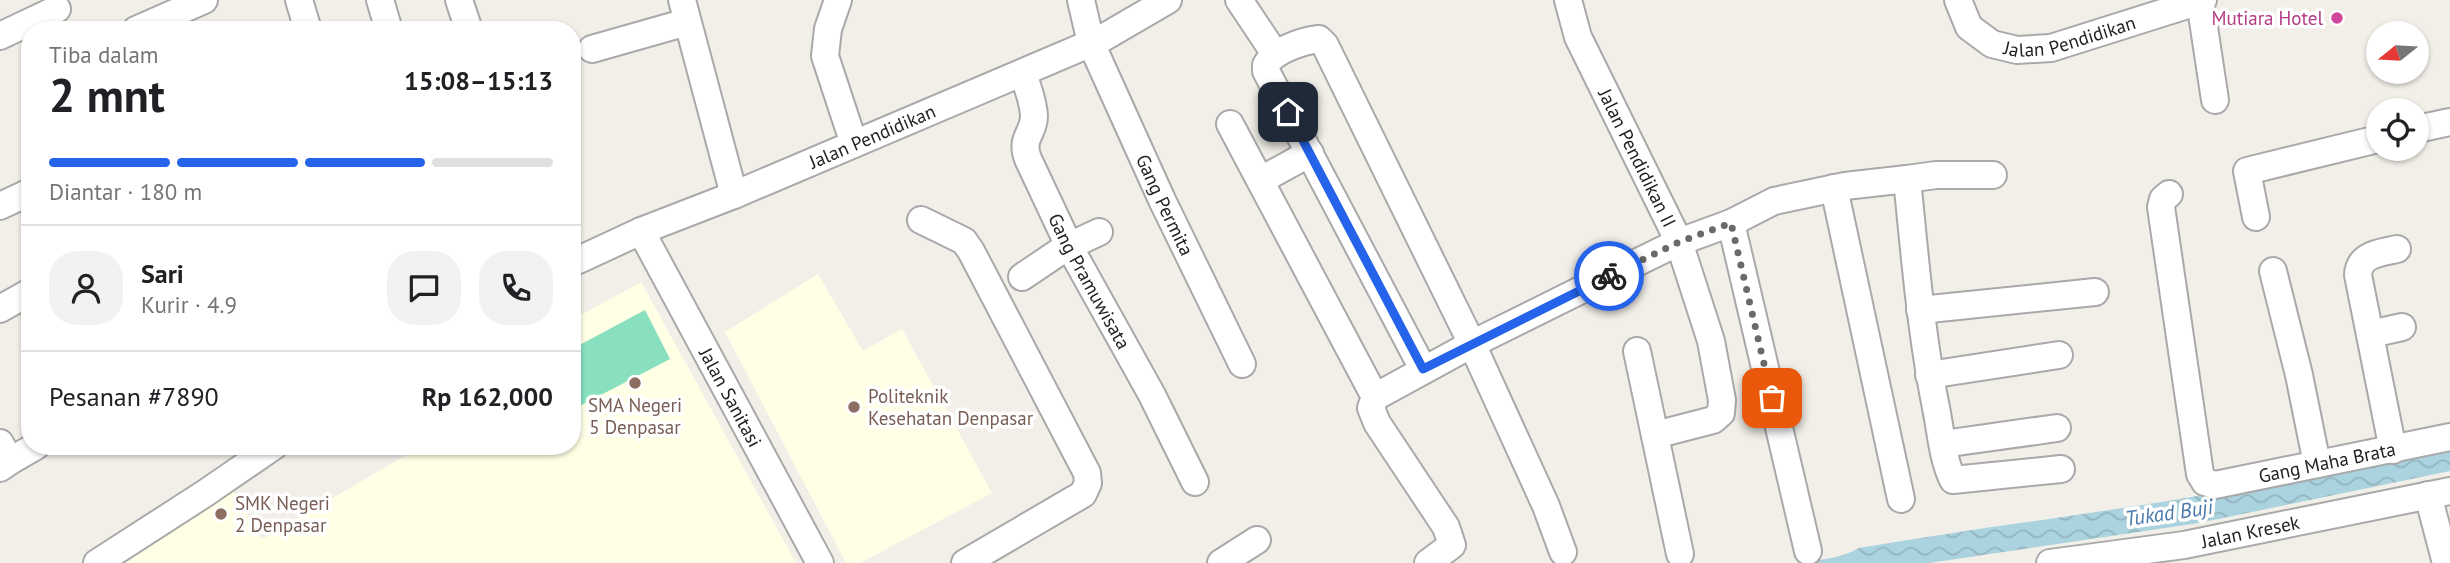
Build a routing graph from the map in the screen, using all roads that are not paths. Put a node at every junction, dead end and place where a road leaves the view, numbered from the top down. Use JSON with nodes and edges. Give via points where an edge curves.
{"nodes":[{"id":1,"x":204,"y":0,"type":"edge"},
{"id":2,"x":299,"y":0,"type":"edge"},
{"id":3,"x":380,"y":0,"type":"edge"},
{"id":4,"x":459,"y":0,"type":"edge"},
{"id":5,"x":838,"y":0,"type":"edge"},
{"id":6,"x":1081,"y":0,"type":"edge"},
{"id":7,"x":1168,"y":0,"type":"edge"},
{"id":8,"x":1239,"y":0,"type":"edge"},
{"id":9,"x":1568,"y":0,"type":"edge"},
{"id":10,"x":1958,"y":0,"type":"edge"},
{"id":11,"x":2202,"y":0,"type":"edge"},
{"id":12,"x":57,"y":9,"type":"dead end"},
{"id":13,"x":685,"y":11,"type":"edge"},
{"id":14,"x":32,"y":21,"type":"edge"},
{"id":15,"x":156,"y":21,"type":"edge"},
{"id":16,"x":305,"y":21,"type":"edge"},
{"id":17,"x":386,"y":21,"type":"edge"},
{"id":18,"x":466,"y":21,"type":"edge"},
{"id":19,"x":21,"y":26,"type":"edge"},
{"id":20,"x":0,"y":36,"type":"edge"},
{"id":21,"x":1091,"y":43,"type":"junction"},
{"id":22,"x":592,"y":49,"type":"dead end"},
{"id":23,"x":1275,"y":54,"type":"junction"},
{"id":24,"x":1023,"y":73,"type":"junction"},
{"id":25,"x":2215,"y":100,"type":"dead end"},
{"id":26,"x":2450,"y":122,"type":"edge"},
{"id":27,"x":1230,"y":124,"type":"dead end"},
{"id":28,"x":2429,"y":126,"type":"edge"},
{"id":29,"x":2366,"y":142,"type":"edge"},
{"id":30,"x":854,"y":144,"type":"junction"},
{"id":31,"x":1310,"y":153,"type":"junction"},
{"id":32,"x":1993,"y":175,"type":"dead end"},
{"id":33,"x":1907,"y":179,"type":"junction"},
{"id":34,"x":1261,"y":180,"type":"junction"},
{"id":35,"x":1834,"y":188,"type":"junction"},
{"id":36,"x":2169,"y":194,"type":"dead end"},
{"id":37,"x":733,"y":195,"type":"junction"},
{"id":38,"x":21,"y":196,"type":"edge"},
{"id":39,"x":0,"y":206,"type":"edge"},
{"id":40,"x":2256,"y":217,"type":"dead end"},
{"id":41,"x":921,"y":220,"type":"dead end"},
{"id":42,"x":1731,"y":223,"type":"junction"},
{"id":43,"x":641,"y":231,"type":"junction"},
{"id":44,"x":1099,"y":232,"type":"dead end"},
{"id":45,"x":1679,"y":242,"type":"junction"},
{"id":46,"x":1069,"y":246,"type":"junction"},
{"id":47,"x":2397,"y":249,"type":"dead end"},
{"id":48,"x":581,"y":259,"type":"edge"},
{"id":49,"x":2273,"y":271,"type":"dead end"},
{"id":50,"x":1022,"y":277,"type":"dead end"},
{"id":51,"x":2095,"y":292,"type":"dead end"},
{"id":52,"x":21,"y":297,"type":"edge"},
{"id":53,"x":0,"y":309,"type":"edge"},
{"id":54,"x":1920,"y":310,"type":"junction"},
{"id":55,"x":2402,"y":327,"type":"dead end"},
{"id":56,"x":2371,"y":334,"type":"junction"},
{"id":57,"x":1472,"y":344,"type":"junction"},
{"id":58,"x":1637,"y":351,"type":"dead end"},
{"id":59,"x":2059,"y":355,"type":"dead end"},
{"id":60,"x":1242,"y":364,"type":"dead end"},
{"id":61,"x":1423,"y":369,"type":"junction"},
{"id":62,"x":1929,"y":375,"type":"junction"},
{"id":63,"x":1375,"y":397,"type":"junction"},
{"id":64,"x":2057,"y":428,"type":"dead end"},
{"id":65,"x":1655,"y":435,"type":"junction"},
{"id":66,"x":2450,"y":437,"type":"edge"},
{"id":67,"x":1943,"y":444,"type":"junction"},
{"id":68,"x":2393,"y":450,"type":"junction"},
{"id":69,"x":21,"y":451,"type":"edge"},
{"id":70,"x":253,"y":455,"type":"edge"},
{"id":71,"x":3,"y":458,"type":"edge"},
{"id":72,"x":2317,"y":464,"type":"junction"},
{"id":73,"x":2061,"y":470,"type":"dead end"},
{"id":74,"x":1195,"y":482,"type":"dead end"},
{"id":75,"x":2439,"y":493,"type":"edge"},
{"id":76,"x":1901,"y":499,"type":"dead end"},
{"id":77,"x":1257,"y":540,"type":"dead end"},
{"id":78,"x":1808,"y":551,"type":"dead end"},
{"id":79,"x":1563,"y":552,"type":"dead end"},
{"id":80,"x":1680,"y":554,"type":"dead end"},
{"id":81,"x":2185,"y":554,"type":"edge"},
{"id":82,"x":97,"y":563,"type":"edge"},
{"id":83,"x":820,"y":563,"type":"edge"},
{"id":84,"x":965,"y":563,"type":"edge"},
{"id":85,"x":1221,"y":563,"type":"edge"},
{"id":86,"x":1428,"y":563,"type":"edge"},
{"id":87,"x":2050,"y":563,"type":"edge"},
{"id":88,"x":2446,"y":563,"type":"edge"}],
"edges":[{"from":1,"to":15,"type":"street"},
{"from":2,"to":16,"type":"street"},
{"from":3,"to":17,"type":"street"},
{"from":4,"to":18,"type":"street"},
{"from":5,"to":30,"type":"street","via":[[825,56]]},
{"from":6,"to":21,"type":"street","name":"Gang Permita"},
{"from":7,"to":21,"type":"street","name":"Jalan Pendidikan"},
{"from":8,"to":23,"type":"street"},
{"from":9,"to":45,"type":"street","name":"Jalan Pendidikan II","via":[[1578,37]]},
{"from":10,"to":11,"type":"street","name":"Jalan Pendidikan","via":[[1969,27],[1992,44],[2017,50],[2051,48]]},
{"from":11,"to":25,"type":"street"},
{"from":12,"to":14,"type":"street"},
{"from":13,"to":22,"type":"street"},
{"from":13,"to":37,"type":"street"},
{"from":19,"to":20,"type":"street"},
{"from":21,"to":24,"type":"street","name":"Jalan Pendidikan"},
{"from":21,"to":60,"type":"street","name":"Gang Permita"},
{"from":23,"to":31,"type":"street","via":[[1266,71]]},
{"from":23,"to":57,"type":"street","via":[[1310,40],[1319,39],[1325,45]]},
{"from":24,"to":30,"type":"street","name":"Jalan Pendidikan"},
{"from":24,"to":46,"type":"street","name":"Gang Pramuwisata","via":[[1034,120],[1024,149]]},
{"from":26,"to":28,"type":"street"},
{"from":27,"to":34,"type":"street"},
{"from":29,"to":40,"type":"street","via":[[2247,171]]},
{"from":30,"to":37,"type":"street","name":"Jalan Pendidikan"},
{"from":31,"to":34,"type":"street"},
{"from":31,"to":61,"type":"street"},
{"from":32,"to":33,"type":"street"},
{"from":33,"to":35,"type":"street"},
{"from":33,"to":54,"type":"street"},
{"from":34,"to":63,"type":"street"},
{"from":35,"to":42,"type":"street","via":[[1774,201]]},
{"from":35,"to":76,"type":"street"},
{"from":36,"to":72,"type":"street","name":"Gang Maha Brata","via":[[2161,207],[2200,474],[2215,485]]},
{"from":37,"to":43,"type":"street","name":"Jalan Pendidikan"},
{"from":38,"to":39,"type":"street"},
{"from":41,"to":84,"type":"street","via":[[964,242],[971,251],[1087,473],[1083,494]]},
{"from":42,"to":45,"type":"street"},
{"from":42,"to":78,"type":"street"},
{"from":43,"to":48,"type":"street","name":"Jalan Pendidikan"},
{"from":43,"to":83,"type":"street","name":"Jalan Sanitasi"},
{"from":44,"to":46,"type":"street"},
{"from":45,"to":57,"type":"street"},
{"from":45,"to":65,"type":"street","name":"Jalan Pendidikan II","via":[[1711,341],[1721,414]]},
{"from":46,"to":50,"type":"street"},
{"from":46,"to":74,"type":"street","name":"Gang Pramuwisata"},
{"from":47,"to":56,"type":"street","via":[[2364,258],[2358,265]]},
{"from":49,"to":72,"type":"street"},
{"from":51,"to":54,"type":"street"},
{"from":52,"to":53,"type":"street"},
{"from":54,"to":62,"type":"street"},
{"from":55,"to":56,"type":"street"},
{"from":56,"to":68,"type":"street"},
{"from":57,"to":61,"type":"street"},
{"from":57,"to":79,"type":"street"},
{"from":58,"to":65,"type":"street"},
{"from":59,"to":62,"type":"street"},
{"from":61,"to":63,"type":"street"},
{"from":62,"to":67,"type":"street"},
{"from":63,"to":86,"type":"street","via":[[1371,408],[1377,424],[1447,527],[1452,544]]},
{"from":64,"to":67,"type":"street"},
{"from":65,"to":80,"type":"street"},
{"from":66,"to":68,"type":"street","name":"Gang Maha Brata"},
{"from":67,"to":73,"type":"street","via":[[1953,480]]},
{"from":68,"to":72,"type":"street","name":"Gang Maha Brata"},
{"from":69,"to":71,"type":"street"},
{"from":70,"to":82,"type":"street"},
{"from":75,"to":81,"type":"street","name":"Jalan Kresek"},
{"from":75,"to":88,"type":"street"},
{"from":77,"to":85,"type":"street"},
{"from":81,"to":87,"type":"street","name":"Jalan Kresek"}]}
